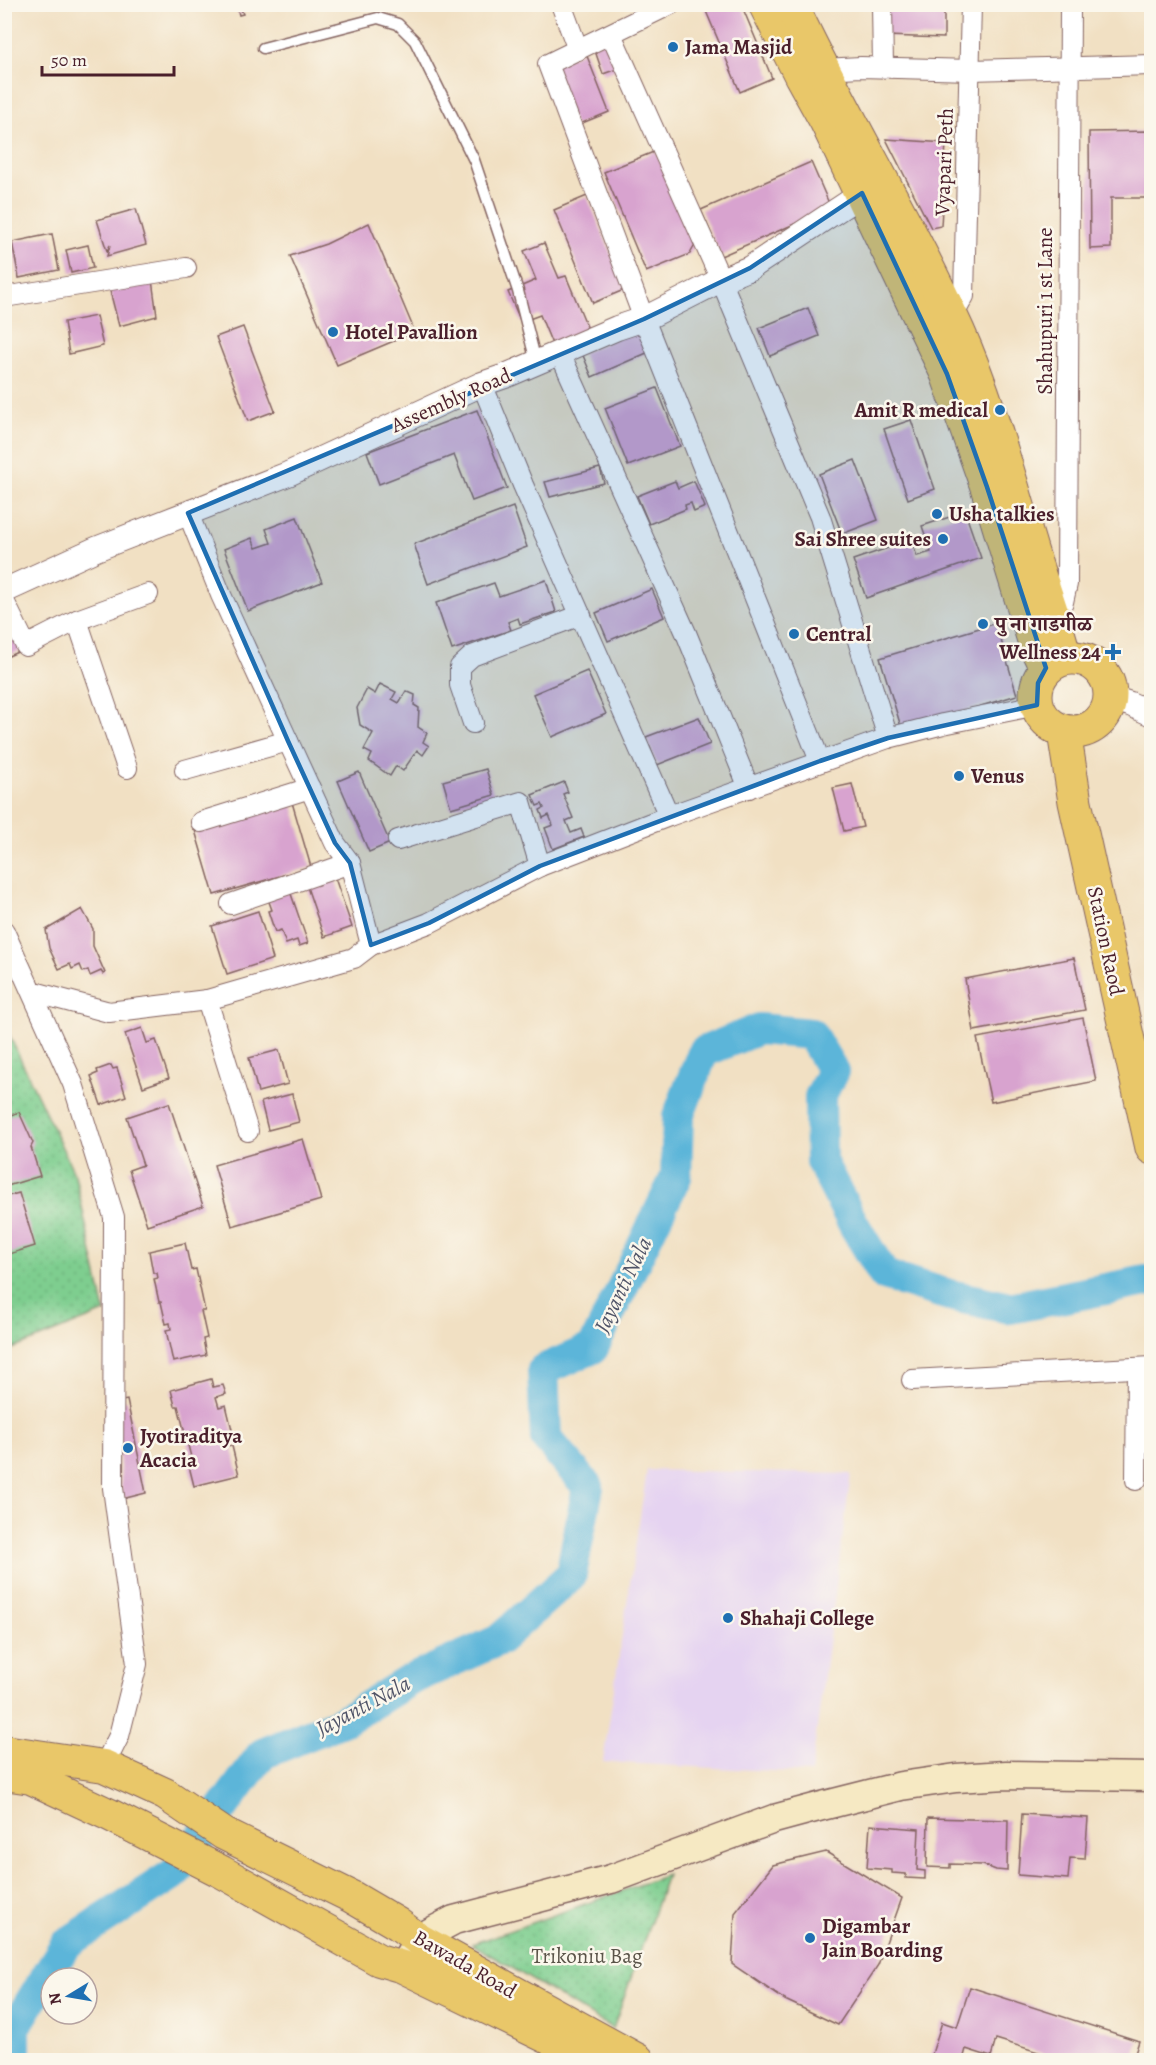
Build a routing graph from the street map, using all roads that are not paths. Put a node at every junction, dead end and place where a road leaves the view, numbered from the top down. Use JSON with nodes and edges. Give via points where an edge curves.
{"nodes":[{"id":1,"x":561,"y":4,"type":"edge"},
{"id":2,"x":765,"y":4,"type":"edge"},
{"id":3,"x":791,"y":4,"type":"edge"},
{"id":4,"x":882,"y":4,"type":"edge"},
{"id":5,"x":971,"y":4,"type":"edge"},
{"id":6,"x":1070,"y":4,"type":"edge"},
{"id":7,"x":665,"y":6,"type":"edge"},
{"id":8,"x":611,"y":34,"type":"junction"},
{"id":9,"x":263,"y":48,"type":"dead end"},
{"id":10,"x":578,"y":50,"type":"junction"},
{"id":11,"x":1152,"y":65,"type":"edge"},
{"id":12,"x":883,"y":67,"type":"junction"},
{"id":13,"x":1070,"y":67,"type":"junction"},
{"id":14,"x":823,"y":69,"type":"junction"},
{"id":15,"x":971,"y":70,"type":"junction"},
{"id":16,"x":872,"y":187,"type":"junction"},
{"id":17,"x":186,"y":268,"type":"dead end"},
{"id":18,"x":721,"y":280,"type":"junction"},
{"id":19,"x":4,"y":297,"type":"edge"},
{"id":20,"x":952,"y":318,"type":"junction"},
{"id":21,"x":644,"y":319,"type":"junction"},
{"id":22,"x":559,"y":351,"type":"junction"},
{"id":23,"x":536,"y":362,"type":"junction"},
{"id":24,"x":482,"y":384,"type":"junction"},
{"id":25,"x":188,"y":513,"type":"junction"},
{"id":26,"x":4,"y":591,"type":"edge"},
{"id":27,"x":148,"y":594,"type":"dead end"},
{"id":28,"x":4,"y":601,"type":"edge"},
{"id":29,"x":1050,"y":611,"type":"junction"},
{"id":30,"x":581,"y":615,"type":"junction"},
{"id":31,"x":77,"y":620,"type":"junction"},
{"id":32,"x":1066,"y":662,"type":"junction"},
{"id":33,"x":1111,"y":698,"type":"junction"},
{"id":34,"x":1037,"y":705,"type":"junction"},
{"id":35,"x":1152,"y":714,"type":"edge"},
{"id":36,"x":473,"y":723,"type":"dead end"},
{"id":37,"x":1071,"y":732,"type":"junction"},
{"id":38,"x":888,"y":738,"type":"junction"},
{"id":39,"x":288,"y":741,"type":"junction"},
{"id":40,"x":820,"y":761,"type":"junction"},
{"id":41,"x":127,"y":768,"type":"dead end"},
{"id":42,"x":185,"y":770,"type":"dead end"},
{"id":43,"x":310,"y":788,"type":"junction"},
{"id":44,"x":749,"y":788,"type":"junction"},
{"id":45,"x":669,"y":816,"type":"junction"},
{"id":46,"x":201,"y":822,"type":"dead end"},
{"id":47,"x":398,"y":840,"type":"dead end"},
{"id":48,"x":350,"y":863,"type":"junction"},
{"id":49,"x":540,"y":866,"type":"junction"},
{"id":50,"x":231,"y":904,"type":"dead end"},
{"id":51,"x":4,"y":930,"type":"edge"},
{"id":52,"x":371,"y":945,"type":"junction"},
{"id":53,"x":34,"y":992,"type":"junction"},
{"id":54,"x":207,"y":1000,"type":"junction"},
{"id":55,"x":1152,"y":1086,"type":"edge"},
{"id":56,"x":248,"y":1131,"type":"dead end"},
{"id":57,"x":1152,"y":1148,"type":"edge"},
{"id":58,"x":1144,"y":1367,"type":"edge"},
{"id":59,"x":912,"y":1380,"type":"dead end"},
{"id":60,"x":1136,"y":1480,"type":"dead end"},
{"id":61,"x":4,"y":1751,"type":"edge"},
{"id":62,"x":104,"y":1766,"type":"junction"},
{"id":63,"x":4,"y":1774,"type":"edge"},
{"id":64,"x":1152,"y":1777,"type":"edge"},
{"id":65,"x":418,"y":1939,"type":"junction"},
{"id":66,"x":403,"y":1967,"type":"junction"},
{"id":67,"x":594,"y":2061,"type":"edge"},
{"id":68,"x":638,"y":2061,"type":"edge"}],
"edges":[{"from":1,"to":10,"type":"street"},
{"from":2,"to":16,"type":"highway"},
{"from":3,"to":14,"type":"highway"},
{"from":4,"to":12,"type":"street"},
{"from":5,"to":15,"type":"street","name":"Vyapari Peth"},
{"from":6,"to":13,"type":"street","name":"Shahupuri 1 st Lane"},
{"from":7,"to":8,"type":"street"},
{"from":8,"to":10,"type":"street"},
{"from":8,"to":18,"type":"street"},
{"from":9,"to":23,"type":"lane","via":[[378,18],[398,24],[415,41],[474,160],[518,291]]},
{"from":10,"to":21,"type":"street","via":[[548,64]]},
{"from":11,"to":13,"type":"street"},
{"from":12,"to":14,"type":"street"},
{"from":12,"to":15,"type":"street"},
{"from":13,"to":15,"type":"street"},
{"from":13,"to":29,"type":"street","name":"Shahupuri 1 st Lane","via":[[1067,584],[1063,602]]},
{"from":14,"to":16,"type":"highway","via":[[855,133]]},
{"from":15,"to":20,"type":"street","name":"Vyapari Peth","via":[[964,296]]},
{"from":16,"to":18,"type":"street","name":"Assembly Road","via":[[750,268]]},
{"from":16,"to":20,"type":"highway"},
{"from":16,"to":32,"type":"highway","via":[[873,221],[947,374],[987,487],[1036,647]]},
{"from":17,"to":19,"type":"street"},
{"from":18,"to":21,"type":"street","name":"Assembly Road"},
{"from":18,"to":38,"type":"street","via":[[820,517]]},
{"from":20,"to":29,"type":"highway","via":[[999,444]]},
{"from":21,"to":22,"type":"street","name":"Assembly Road"},
{"from":21,"to":40,"type":"street"},
{"from":22,"to":23,"type":"street","name":"Assembly Road"},
{"from":22,"to":44,"type":"street","via":[[686,633]]},
{"from":23,"to":24,"type":"street","name":"Assembly Road"},
{"from":24,"to":25,"type":"street","name":"Assembly Road","via":[[288,474]]},
{"from":24,"to":30,"type":"street"},
{"from":25,"to":26,"type":"street","name":"Assembly Road"},
{"from":25,"to":39,"type":"street"},
{"from":27,"to":31,"type":"street"},
{"from":28,"to":31,"type":"street","via":[[26,646]]},
{"from":29,"to":32,"type":"highway"},
{"from":30,"to":36,"type":"street","via":[[472,656],[460,667],[460,685]]},
{"from":30,"to":45,"type":"street"},
{"from":31,"to":41,"type":"street"},
{"from":32,"to":33,"type":"highway","via":[[1094,664],[1107,679]]},
{"from":32,"to":34,"type":"highway","via":[[1038,683]]},
{"from":33,"to":35,"type":"street"},
{"from":33,"to":37,"type":"highway","via":[[1098,724]]},
{"from":34,"to":37,"type":"highway","via":[[1053,727]]},
{"from":34,"to":38,"type":"street"},
{"from":37,"to":55,"type":"highway"},
{"from":37,"to":57,"type":"highway","name":"Station Raod","via":[[1075,802]]},
{"from":38,"to":40,"type":"street"},
{"from":39,"to":42,"type":"street"},
{"from":39,"to":43,"type":"street"},
{"from":40,"to":44,"type":"street"},
{"from":43,"to":46,"type":"street"},
{"from":43,"to":48,"type":"street","via":[[335,843]]},
{"from":44,"to":45,"type":"street"},
{"from":45,"to":49,"type":"street"},
{"from":47,"to":49,"type":"street","via":[[521,802]]},
{"from":48,"to":50,"type":"street"},
{"from":48,"to":52,"type":"street"},
{"from":49,"to":52,"type":"street","via":[[429,923]]},
{"from":51,"to":53,"type":"street"},
{"from":52,"to":54,"type":"street","via":[[354,958]]},
{"from":53,"to":54,"type":"street","via":[[110,1012]]},
{"from":53,"to":62,"type":"street","via":[[73,1084],[114,1217],[114,1488],[137,1664],[118,1736]]},
{"from":54,"to":56,"type":"street"},
{"from":58,"to":59,"type":"street"},
{"from":58,"to":60,"type":"street"},
{"from":61,"to":62,"type":"main road"},
{"from":62,"to":65,"type":"main road","name":"Bawada Road","via":[[165,1794],[224,1834],[361,1903]]},
{"from":63,"to":66,"type":"main road","name":"Bawada Road","via":[[31,1778],[222,1872],[379,1960]]},
{"from":64,"to":65,"type":"main road","via":[[1006,1775],[901,1786],[774,1819],[611,1879],[454,1920]]},
{"from":65,"to":66,"type":"main road"},
{"from":65,"to":68,"type":"main road","name":"Bawada Road"},
{"from":66,"to":67,"type":"main road","name":"Bawada Road"}]}
